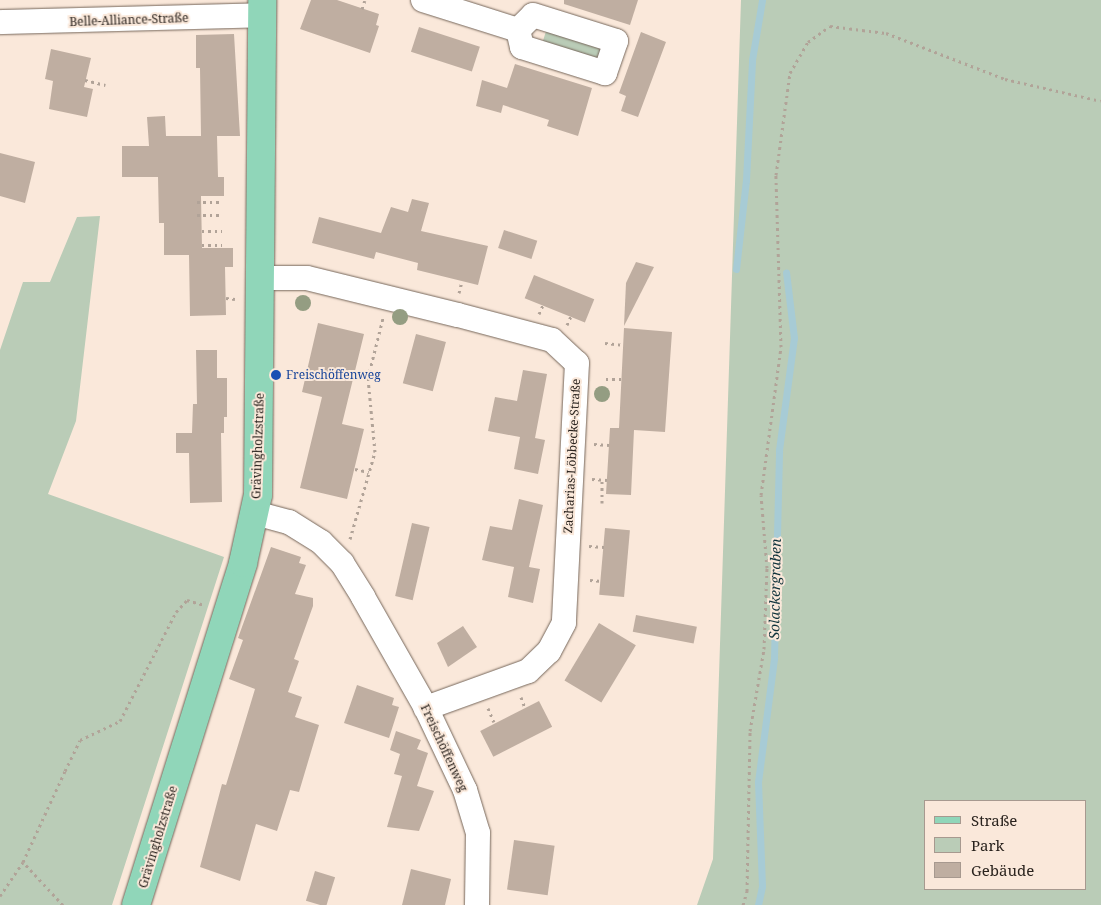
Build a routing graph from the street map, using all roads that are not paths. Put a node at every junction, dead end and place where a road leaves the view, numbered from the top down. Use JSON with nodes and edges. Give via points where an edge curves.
{"nodes":[{"id":1,"x":423,"y":0,"type":"edge"},
{"id":2,"x":260,"y":8,"type":"edge"},
{"id":3,"x":0,"y":22,"type":"edge"},
{"id":4,"x":518,"y":30,"type":"dead end"},
{"id":5,"x":261,"y":278,"type":"junction"},
{"id":6,"x":255,"y":513,"type":"junction"},
{"id":7,"x":426,"y":708,"type":"junction"},
{"id":8,"x":136,"y":905,"type":"edge"},
{"id":9,"x":476,"y":905,"type":"edge"}],
"edges":[{"from":1,"to":4,"type":"street"},
{"from":2,"to":3,"type":"street","name":"Belle-Alliance-Straße"},
{"from":2,"to":5,"type":"main road","name":"Grävingholzstraße"},
{"from":5,"to":6,"type":"main road","name":"Grävingholzstraße","via":[[260,443]]},
{"from":5,"to":7,"type":"street","name":"Zacharias-Löbbecke-Straße","via":[[308,278],[552,340],[577,363],[564,623],[549,651],[528,671]]},
{"from":6,"to":7,"type":"street","name":"Freischöffenweg","via":[[289,522],[321,542],[342,563]]},
{"from":6,"to":8,"type":"main road","name":"Grävingholzstraße"},
{"from":7,"to":9,"type":"street","name":"Freischöffenweg","via":[[466,790],[477,827],[480,864]]}]}
